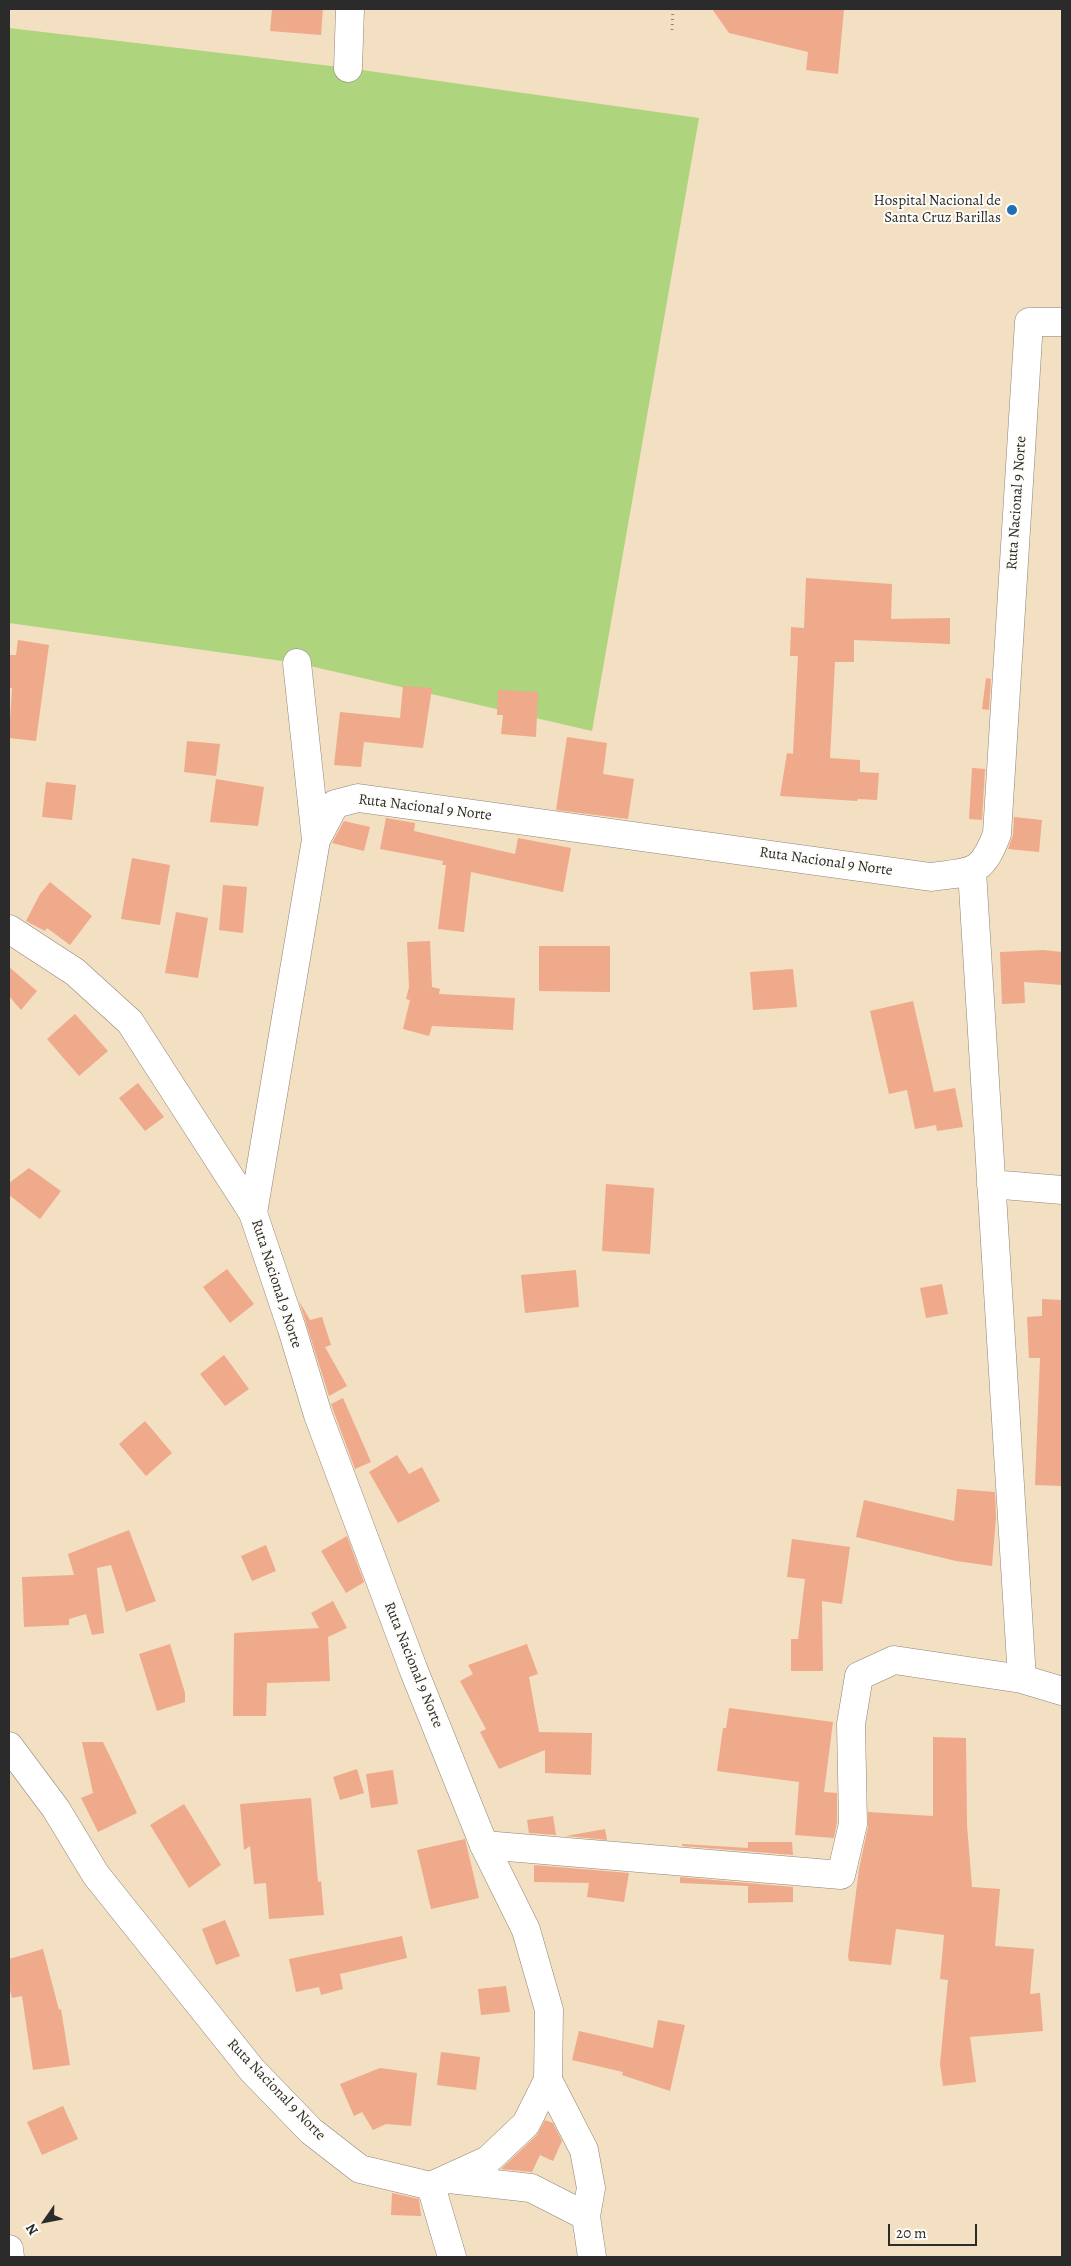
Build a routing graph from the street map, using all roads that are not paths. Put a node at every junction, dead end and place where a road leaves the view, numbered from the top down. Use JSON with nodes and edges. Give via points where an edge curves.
{"nodes":[{"id":1,"x":350,"y":9,"type":"edge"},
{"id":2,"x":348,"y":68,"type":"dead end"},
{"id":3,"x":1062,"y":322,"type":"edge"},
{"id":4,"x":297,"y":663,"type":"dead end"},
{"id":5,"x":316,"y":840,"type":"junction"},
{"id":6,"x":972,"y":871,"type":"junction"},
{"id":7,"x":9,"y":929,"type":"edge"},
{"id":8,"x":991,"y":1184,"type":"junction"},
{"id":9,"x":1062,"y":1190,"type":"edge"},
{"id":10,"x":253,"y":1213,"type":"junction"},
{"id":11,"x":1022,"y":1679,"type":"junction"},
{"id":12,"x":1062,"y":1691,"type":"edge"},
{"id":13,"x":9,"y":1746,"type":"edge"},
{"id":14,"x":484,"y":1845,"type":"junction"},
{"id":15,"x":548,"y":2080,"type":"junction"},
{"id":16,"x":440,"y":2183,"type":"junction"},
{"id":17,"x":586,"y":2216,"type":"junction"},
{"id":18,"x":9,"y":2248,"type":"edge"},
{"id":19,"x":10,"y":2257,"type":"edge"},
{"id":20,"x":452,"y":2257,"type":"edge"},
{"id":21,"x":592,"y":2257,"type":"edge"}],
"edges":[{"from":1,"to":2,"type":"street"},
{"from":3,"to":6,"type":"street","name":"Ruta Nacional 9 Norte","via":[[1029,322],[996,834],[988,857]]},
{"from":4,"to":5,"type":"street"},
{"from":5,"to":6,"type":"street","name":"Ruta Nacional 9 Norte","via":[[335,804],[358,798],[931,877]]},
{"from":5,"to":10,"type":"street","name":"Ruta Nacional 9 Norte"},
{"from":6,"to":8,"type":"street"},
{"from":7,"to":10,"type":"street","via":[[75,972],[130,1022]]},
{"from":8,"to":9,"type":"street"},
{"from":8,"to":11,"type":"street"},
{"from":10,"to":14,"type":"street","name":"Ruta Nacional 9 Norte","via":[[318,1415],[414,1671]]},
{"from":11,"to":12,"type":"street"},
{"from":11,"to":14,"type":"street","via":[[894,1660],[859,1676],[851,1724],[853,1824],[841,1875]]},
{"from":13,"to":16,"type":"street","name":"Ruta Nacional 9 Norte","via":[[56,1809],[101,1882],[252,2070],[304,2124],[360,2169]]},
{"from":14,"to":15,"type":"street","name":"Ruta Nacional 9 Norte","via":[[526,1930],[549,2010]]},
{"from":15,"to":16,"type":"street","name":"Ruta Nacional 9 Norte","via":[[526,2124],[488,2160]]},
{"from":15,"to":17,"type":"street","via":[[584,2150],[591,2188]]},
{"from":16,"to":17,"type":"street","via":[[531,2188]]},
{"from":16,"to":20,"type":"street"},
{"from":17,"to":21,"type":"street"},
{"from":18,"to":19,"type":"street"}]}
